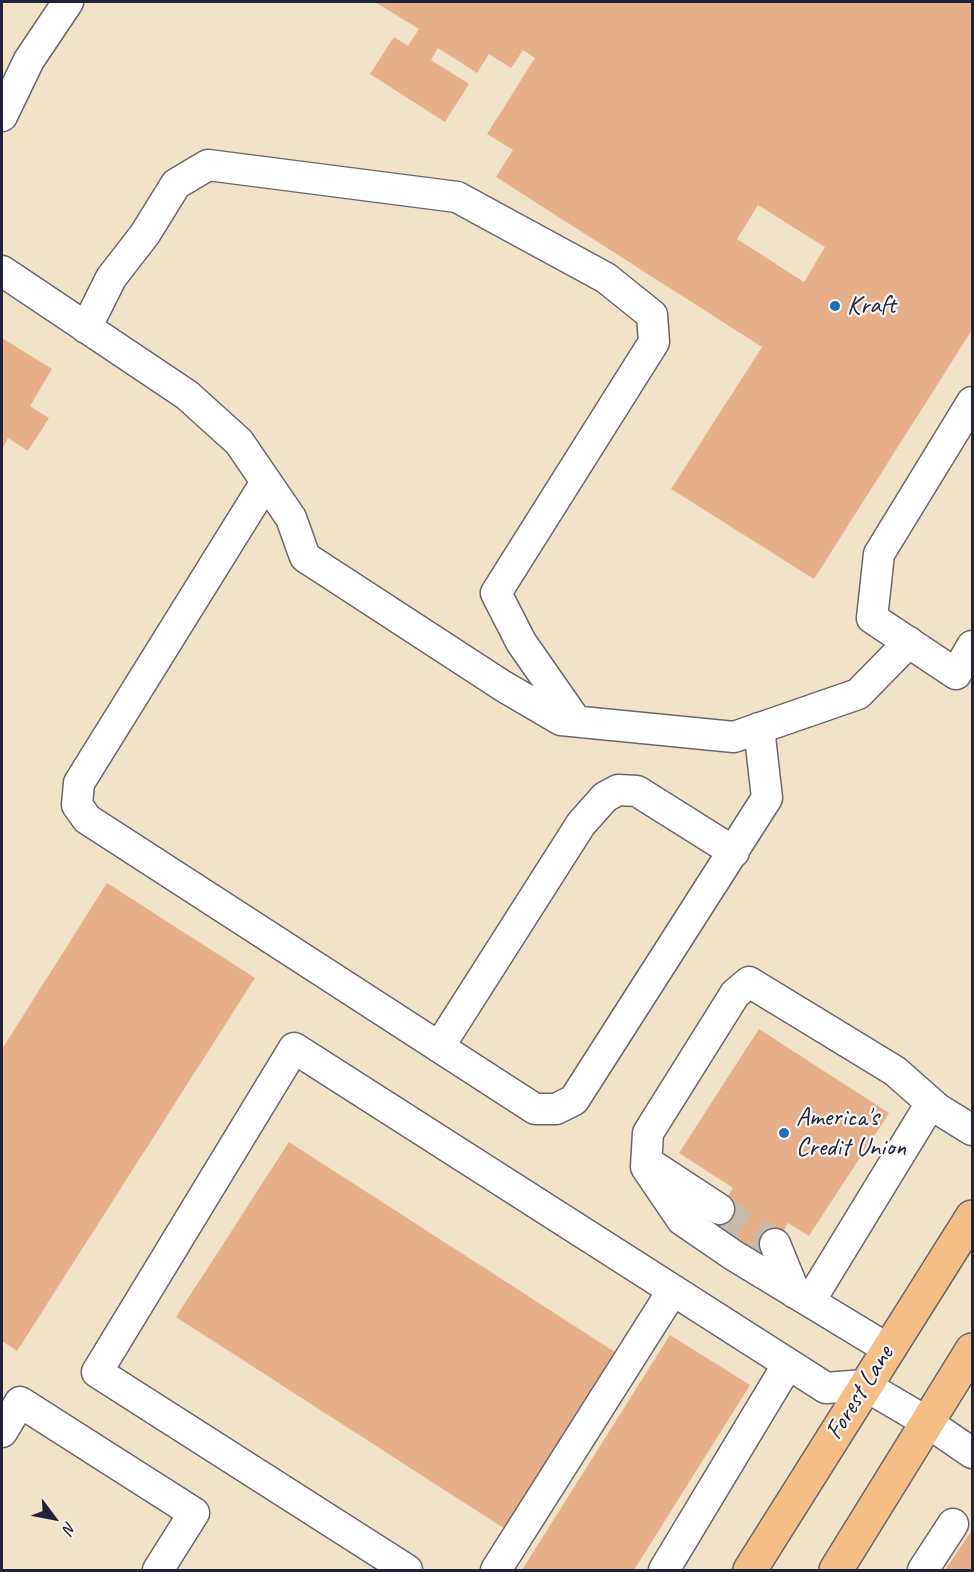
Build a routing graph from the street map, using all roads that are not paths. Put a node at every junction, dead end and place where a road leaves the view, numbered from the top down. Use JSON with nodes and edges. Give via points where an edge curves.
{"nodes":[{"id":1,"x":68,"y":2,"type":"edge"},
{"id":2,"x":2,"y":116,"type":"edge"},
{"id":3,"x":2,"y":271,"type":"edge"},
{"id":4,"x":86,"y":328,"type":"junction"},
{"id":5,"x":972,"y":402,"type":"edge"},
{"id":6,"x":266,"y":482,"type":"junction"},
{"id":7,"x":909,"y":642,"type":"junction"},
{"id":8,"x":972,"y":646,"type":"edge"},
{"id":9,"x":576,"y":721,"type":"junction"},
{"id":10,"x":759,"y":728,"type":"junction"},
{"id":11,"x":734,"y":852,"type":"junction"},
{"id":12,"x":439,"y":1047,"type":"junction"},
{"id":13,"x":931,"y":1103,"type":"junction"},
{"id":14,"x":972,"y":1130,"type":"edge"},
{"id":15,"x":647,"y":1161,"type":"junction"},
{"id":16,"x":719,"y":1209,"type":"tunnel mouth"},
{"id":17,"x":972,"y":1217,"type":"edge"},
{"id":18,"x":776,"y":1244,"type":"tunnel mouth"},
{"id":19,"x":673,"y":1290,"type":"junction"},
{"id":20,"x":803,"y":1297,"type":"junction"},
{"id":21,"x":888,"y":1349,"type":"junction"},
{"id":22,"x":971,"y":1357,"type":"edge"},
{"id":23,"x":788,"y":1364,"type":"junction"},
{"id":24,"x":864,"y":1385,"type":"junction"},
{"id":25,"x":927,"y":1422,"type":"junction"},
{"id":26,"x":2,"y":1432,"type":"edge"},
{"id":27,"x":972,"y":1453,"type":"edge"},
{"id":28,"x":953,"y":1524,"type":"dead end"},
{"id":29,"x":158,"y":1570,"type":"edge"},
{"id":30,"x":407,"y":1570,"type":"edge"},
{"id":31,"x":496,"y":1570,"type":"edge"},
{"id":32,"x":664,"y":1570,"type":"edge"},
{"id":33,"x":750,"y":1570,"type":"edge"},
{"id":34,"x":836,"y":1570,"type":"edge"},
{"id":35,"x":923,"y":1570,"type":"edge"}],
"edges":[{"from":1,"to":2,"type":"street","via":[[29,60]]},
{"from":3,"to":4,"type":"street"},
{"from":4,"to":6,"type":"street","via":[[187,395],[239,442]]},
{"from":4,"to":9,"type":"street","via":[[111,278],[176,184],[208,165],[457,197],[606,278],[652,315],[654,342],[496,593],[521,642]]},
{"from":5,"to":7,"type":"street","via":[[879,554],[872,618]]},
{"from":6,"to":9,"type":"street","via":[[291,518],[305,557],[503,686],[561,720]]},
{"from":6,"to":12,"type":"street","via":[[79,783],[77,805],[87,819]]},
{"from":7,"to":8,"type":"street","via":[[956,674]]},
{"from":7,"to":10,"type":"street","via":[[858,694]]},
{"from":9,"to":10,"type":"street","via":[[734,736]]},
{"from":10,"to":11,"type":"street","via":[[767,798]]},
{"from":11,"to":12,"type":"street","via":[[637,791],[618,790],[605,797],[581,824]]},
{"from":11,"to":12,"type":"street","via":[[574,1100],[556,1109],[535,1109]]},
{"from":13,"to":14,"type":"street"},
{"from":13,"to":15,"type":"street","via":[[895,1071],[749,982],[735,994],[648,1133]]},
{"from":13,"to":20,"type":"street"},
{"from":15,"to":16,"type":"street"},
{"from":15,"to":20,"type":"street","via":[[646,1167],[682,1220]]},
{"from":17,"to":21,"type":"main road","name":"Forest Lane"},
{"from":18,"to":20,"type":"street"},
{"from":19,"to":23,"type":"street"},
{"from":19,"to":30,"type":"street","via":[[294,1048],[97,1372]]},
{"from":19,"to":31,"type":"street"},
{"from":20,"to":21,"type":"street"},
{"from":21,"to":24,"type":"main road","name":"Forest Lane"},
{"from":22,"to":25,"type":"main road"},
{"from":23,"to":24,"type":"street","via":[[826,1388]]},
{"from":23,"to":32,"type":"street"},
{"from":24,"to":25,"type":"street"},
{"from":24,"to":33,"type":"main road","name":"Forest Lane"},
{"from":25,"to":27,"type":"street"},
{"from":25,"to":34,"type":"main road"},
{"from":26,"to":29,"type":"street","via":[[20,1402],[194,1513]]},
{"from":28,"to":35,"type":"street"}]}
